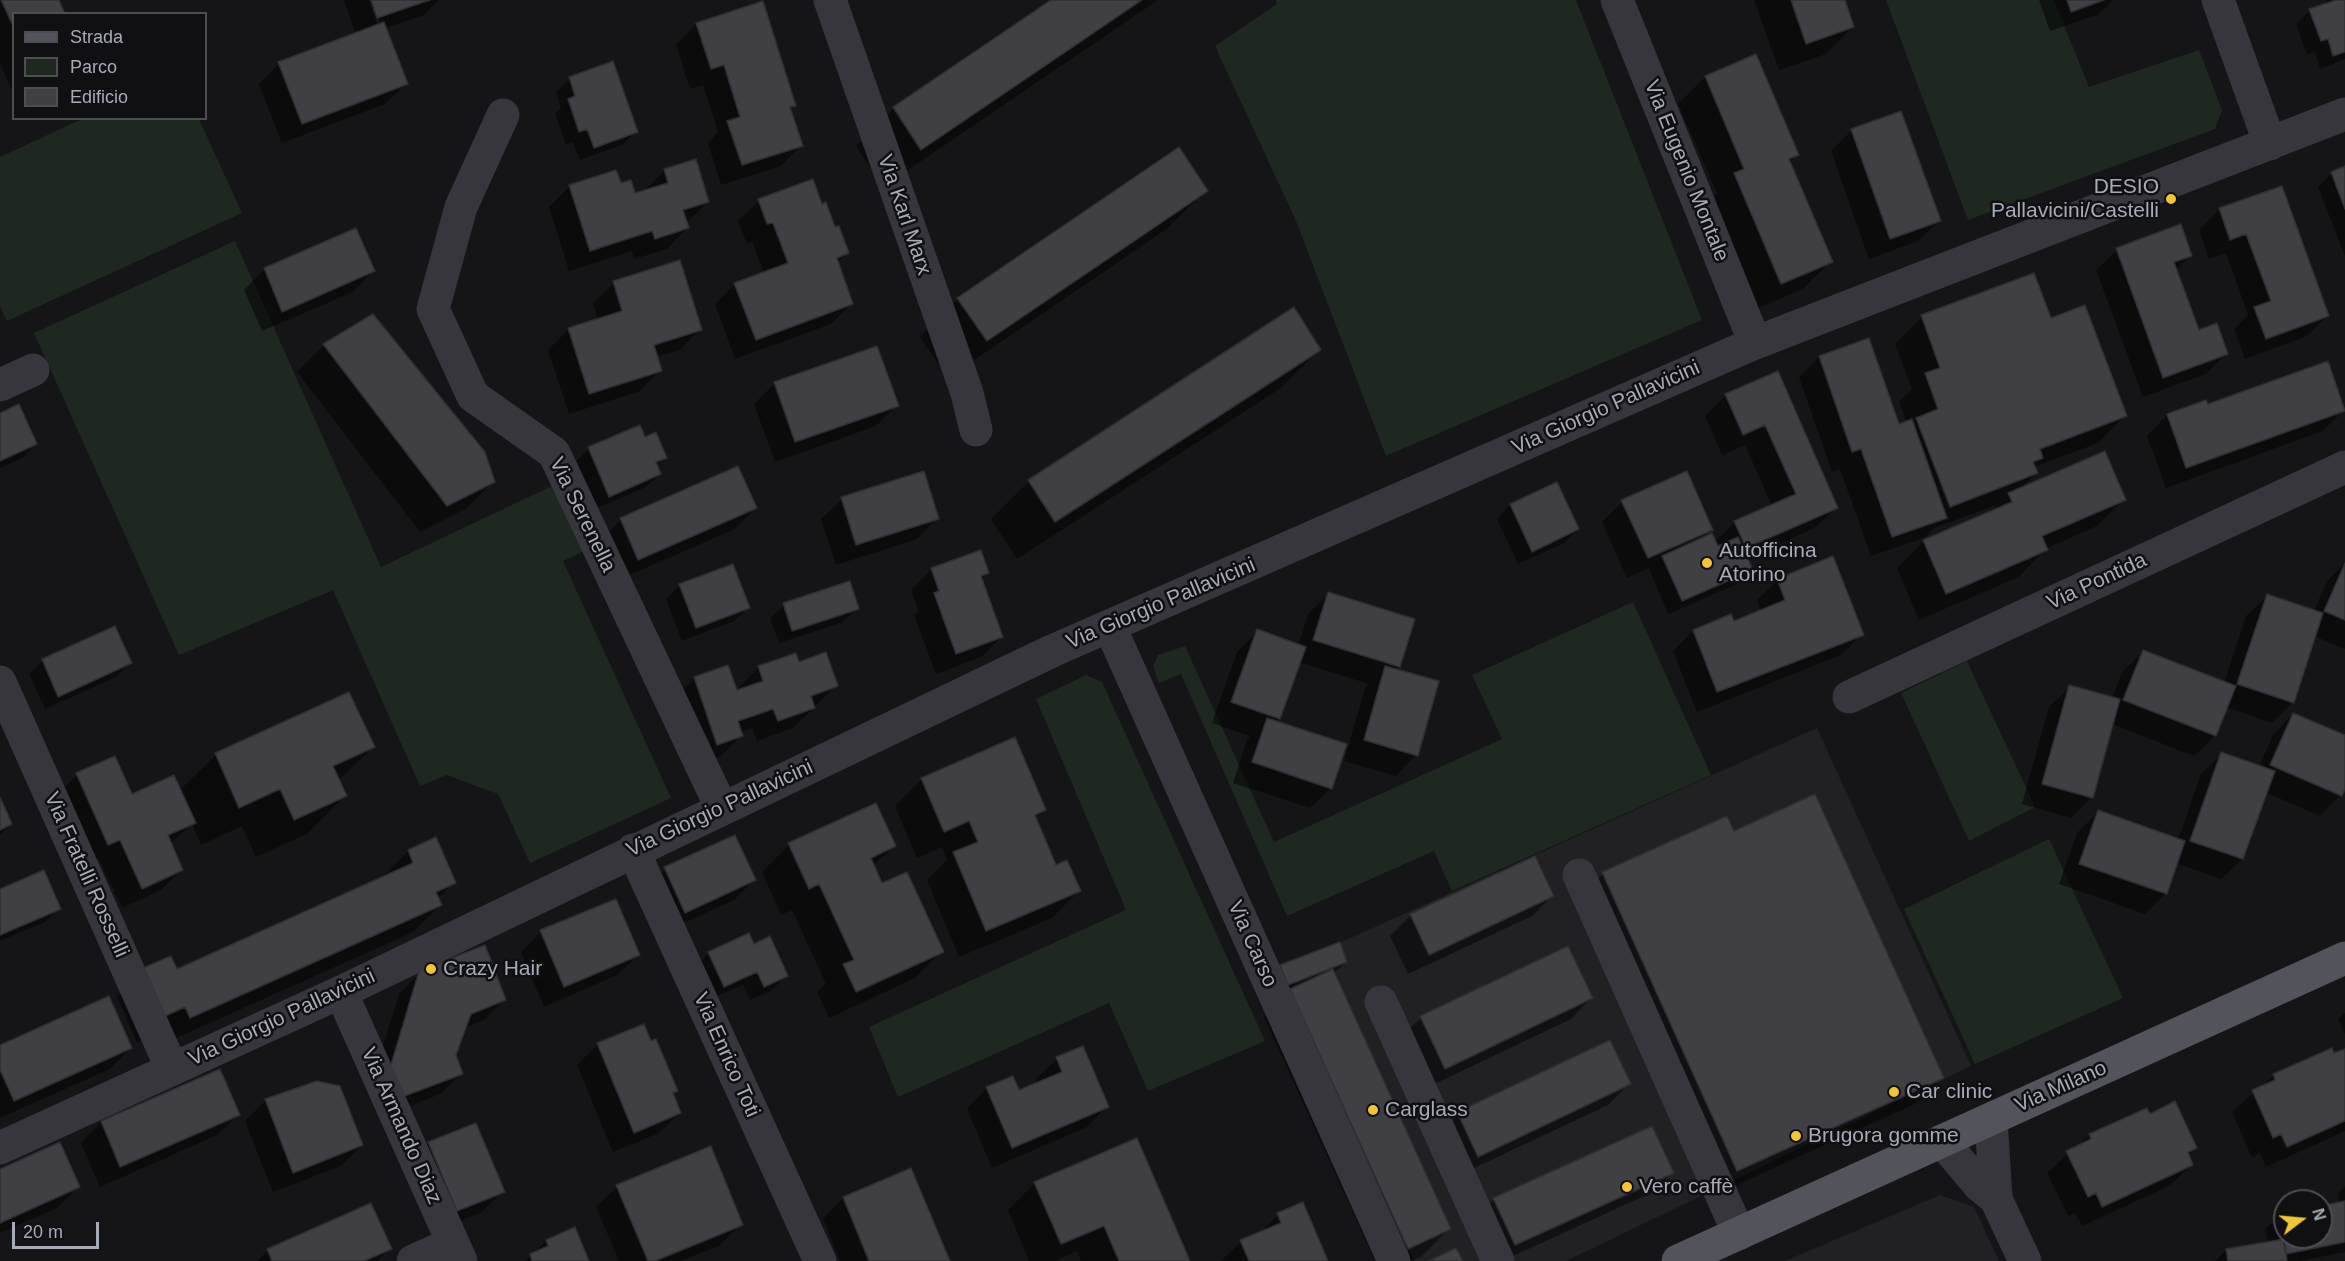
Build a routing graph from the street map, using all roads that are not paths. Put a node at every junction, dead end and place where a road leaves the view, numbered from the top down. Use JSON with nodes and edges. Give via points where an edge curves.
{"nodes":[{"id":1,"x":830,"y":0,"type":"edge"},
{"id":2,"x":1617,"y":0,"type":"edge"},
{"id":3,"x":2218,"y":0,"type":"edge"},
{"id":4,"x":2345,"y":114,"type":"edge"},
{"id":5,"x":503,"y":115,"type":"dead end"},
{"id":6,"x":2271,"y":144,"type":"junction"},
{"id":7,"x":1755,"y":343,"type":"junction"},
{"id":8,"x":33,"y":370,"type":"dead end"},
{"id":9,"x":0,"y":385,"type":"edge"},
{"id":10,"x":976,"y":430,"type":"dead end"},
{"id":11,"x":2345,"y":467,"type":"edge"},
{"id":12,"x":1110,"y":627,"type":"junction"},
{"id":13,"x":0,"y":682,"type":"edge"},
{"id":14,"x":1849,"y":697,"type":"dead end"},
{"id":15,"x":722,"y":809,"type":"junction"},
{"id":16,"x":633,"y":850,"type":"junction"},
{"id":17,"x":1579,"y":875,"type":"dead end"},
{"id":18,"x":2345,"y":958,"type":"edge"},
{"id":19,"x":341,"y":992,"type":"junction"},
{"id":20,"x":1381,"y":1002,"type":"dead end"},
{"id":21,"x":172,"y":1069,"type":"junction"},
{"id":22,"x":1991,"y":1119,"type":"junction"},
{"id":23,"x":1942,"y":1141,"type":"junction"},
{"id":24,"x":0,"y":1148,"type":"edge"},
{"id":25,"x":1996,"y":1199,"type":"junction"},
{"id":26,"x":1720,"y":1247,"type":"edge"},
{"id":27,"x":457,"y":1252,"type":"edge"},
{"id":28,"x":413,"y":1261,"type":"edge"},
{"id":29,"x":820,"y":1261,"type":"edge"},
{"id":30,"x":1394,"y":1261,"type":"edge"},
{"id":31,"x":1498,"y":1261,"type":"edge"},
{"id":32,"x":1678,"y":1261,"type":"edge"},
{"id":33,"x":2025,"y":1261,"type":"edge"}],
"edges":[{"from":1,"to":10,"type":"street","name":"Via Karl Marx","via":[[967,393]]},
{"from":2,"to":7,"type":"street","name":"Via Eugenio Montale"},
{"from":3,"to":6,"type":"street"},
{"from":4,"to":6,"type":"street","name":"Via Giorgio Pallavicini"},
{"from":5,"to":15,"type":"street","name":"Via Serenella","via":[[461,207],[433,309],[473,396],[554,453]]},
{"from":6,"to":7,"type":"street","name":"Via Giorgio Pallavicini"},
{"from":7,"to":12,"type":"street","name":"Via Giorgio Pallavicini"},
{"from":8,"to":9,"type":"street"},
{"from":11,"to":14,"type":"street","name":"Via Pontida"},
{"from":12,"to":15,"type":"street","name":"Via Giorgio Pallavicini"},
{"from":12,"to":30,"type":"street","name":"Via Carso"},
{"from":13,"to":21,"type":"street","name":"Via Fratelli Rosselli"},
{"from":15,"to":16,"type":"street","name":"Via Giorgio Pallavicini"},
{"from":16,"to":19,"type":"street","name":"Via Giorgio Pallavicini"},
{"from":16,"to":29,"type":"street","name":"Via Enrico Toti"},
{"from":17,"to":26,"type":"street"},
{"from":18,"to":22,"type":"main road","name":"Via Milano"},
{"from":19,"to":21,"type":"street","name":"Via Giorgio Pallavicini"},
{"from":19,"to":27,"type":"street","name":"Via Armando Diaz"},
{"from":20,"to":31,"type":"street"},
{"from":21,"to":24,"type":"street","name":"Via Giorgio Pallavicini"},
{"from":22,"to":23,"type":"main road","name":"Via Milano"},
{"from":22,"to":25,"type":"street"},
{"from":23,"to":25,"type":"street","via":[[1975,1181]]},
{"from":23,"to":26,"type":"main road","name":"Via Milano"},
{"from":25,"to":33,"type":"street"},
{"from":26,"to":32,"type":"main road","name":"Via Milano"},
{"from":27,"to":28,"type":"street"}]}
